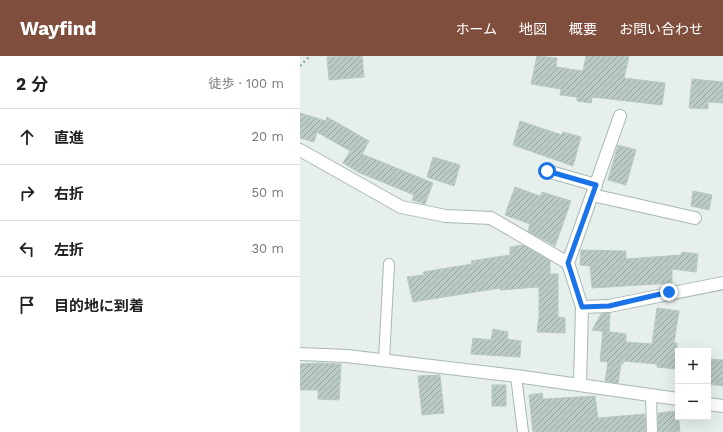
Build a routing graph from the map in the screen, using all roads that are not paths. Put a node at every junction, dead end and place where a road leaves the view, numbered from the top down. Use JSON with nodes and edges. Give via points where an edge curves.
{"nodes":[{"id":1,"x":620,"y":116,"type":"dead end"},
{"id":2,"x":300,"y":150,"type":"edge"},
{"id":3,"x":547,"y":171,"type":"dead end"},
{"id":4,"x":594,"y":190,"type":"junction"},
{"id":5,"x":695,"y":218,"type":"dead end"},
{"id":6,"x":568,"y":263,"type":"junction"},
{"id":7,"x":389,"y":264,"type":"dead end"},
{"id":8,"x":723,"y":283,"type":"edge"},
{"id":9,"x":582,"y":307,"type":"junction"},
{"id":10,"x":300,"y":354,"type":"edge"},
{"id":11,"x":384,"y":360,"type":"junction"},
{"id":12,"x":516,"y":376,"type":"junction"},
{"id":13,"x":580,"y":384,"type":"junction"},
{"id":14,"x":651,"y":395,"type":"junction"},
{"id":15,"x":675,"y":399,"type":"edge"},
{"id":16,"x":711,"y":404,"type":"edge"},
{"id":17,"x":723,"y":406,"type":"edge"},
{"id":18,"x":523,"y":432,"type":"edge"},
{"id":19,"x":652,"y":432,"type":"edge"}],
"edges":[{"from":1,"to":4,"type":"street"},
{"from":2,"to":6,"type":"street","via":[[401,207],[446,216],[491,218]]},
{"from":3,"to":4,"type":"street"},
{"from":4,"to":5,"type":"street"},
{"from":4,"to":6,"type":"street"},
{"from":6,"to":9,"type":"street"},
{"from":7,"to":11,"type":"lane"},
{"from":8,"to":9,"type":"street","via":[[609,306]]},
{"from":9,"to":13,"type":"street"},
{"from":10,"to":11,"type":"street"},
{"from":11,"to":12,"type":"street"},
{"from":12,"to":13,"type":"street"},
{"from":12,"to":18,"type":"lane"},
{"from":13,"to":14,"type":"street"},
{"from":14,"to":15,"type":"street"},
{"from":14,"to":19,"type":"lane"},
{"from":16,"to":17,"type":"street"}]}
